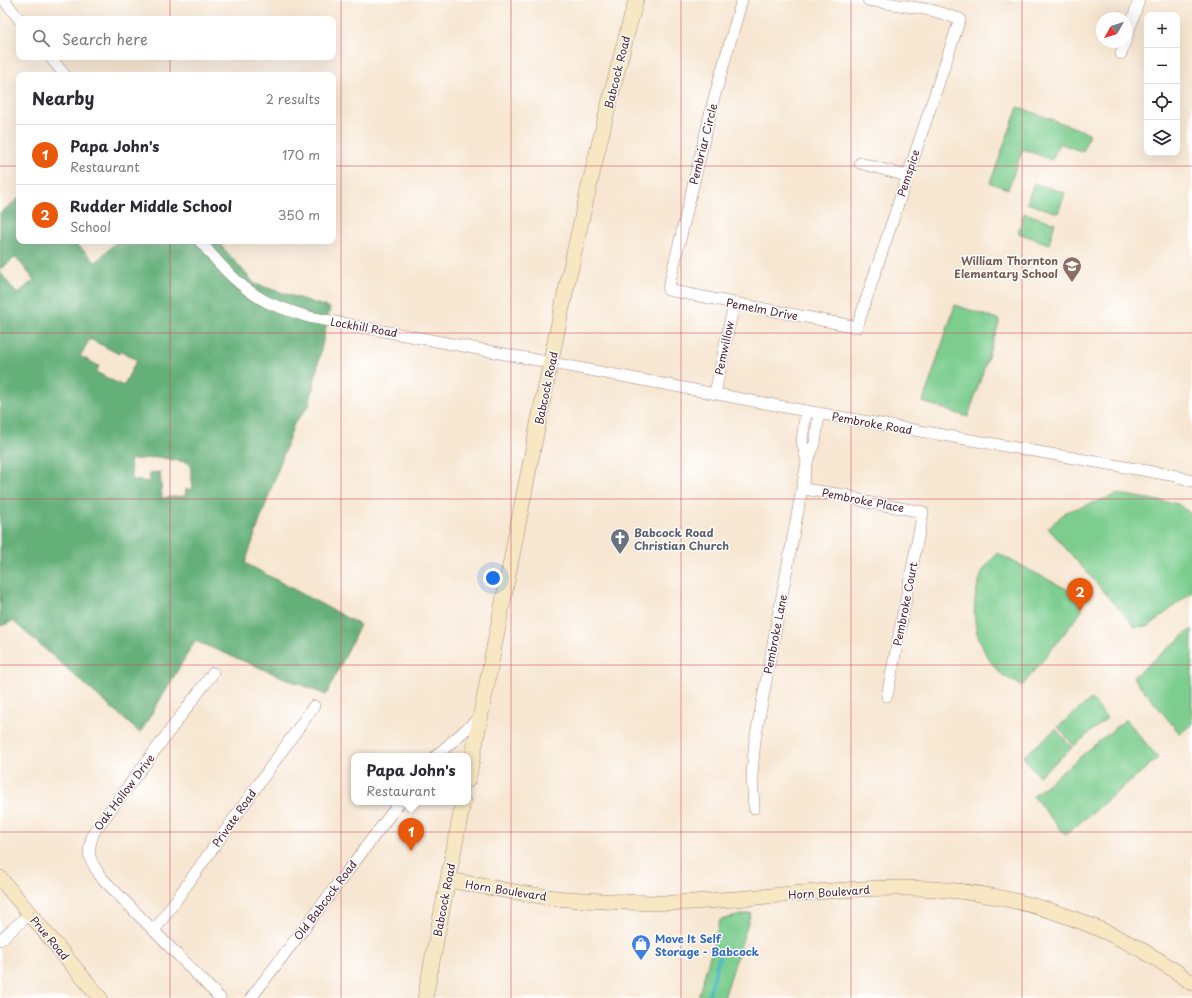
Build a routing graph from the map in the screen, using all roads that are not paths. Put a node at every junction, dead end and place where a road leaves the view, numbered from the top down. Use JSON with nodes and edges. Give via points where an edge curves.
{"nodes":[{"id":1,"x":4,"y":0,"type":"edge"},
{"id":2,"x":636,"y":0,"type":"edge"},
{"id":3,"x":742,"y":0,"type":"edge"},
{"id":4,"x":868,"y":0,"type":"edge"},
{"id":5,"x":1139,"y":0,"type":"edge"},
{"id":6,"x":17,"y":16,"type":"edge"},
{"id":7,"x":1132,"y":22,"type":"edge"},
{"id":8,"x":1123,"y":48,"type":"edge"},
{"id":9,"x":1121,"y":54,"type":"dead end"},
{"id":10,"x":52,"y":60,"type":"edge"},
{"id":11,"x":62,"y":72,"type":"edge"},
{"id":12,"x":860,"y":163,"type":"dead end"},
{"id":13,"x":907,"y":176,"type":"junction"},
{"id":14,"x":203,"y":244,"type":"edge"},
{"id":15,"x":668,"y":290,"type":"joint"},
{"id":16,"x":734,"y":303,"type":"junction"},
{"id":17,"x":857,"y":327,"type":"joint"},
{"id":18,"x":552,"y":362,"type":"junction"},
{"id":19,"x":715,"y":393,"type":"junction"},
{"id":20,"x":806,"y":411,"type":"junction"},
{"id":21,"x":819,"y":413,"type":"junction"},
{"id":22,"x":807,"y":462,"type":"junction"},
{"id":23,"x":1192,"y":481,"type":"edge"},
{"id":24,"x":804,"y":489,"type":"junction"},
{"id":25,"x":923,"y":512,"type":"joint"},
{"id":26,"x":213,"y":673,"type":"dead end"},
{"id":27,"x":887,"y":696,"type":"dead end"},
{"id":28,"x":314,"y":706,"type":"dead end"},
{"id":29,"x":481,"y":716,"type":"junction"},
{"id":30,"x":439,"y":753,"type":"edge"},
{"id":31,"x":471,"y":765,"type":"edge"},
{"id":32,"x":398,"y":805,"type":"edge"},
{"id":33,"x":463,"y":805,"type":"edge"},
{"id":34,"x":754,"y":808,"type":"dead end"},
{"id":35,"x":0,"y":878,"type":"edge"},
{"id":36,"x":448,"y":880,"type":"junction"},
{"id":37,"x":30,"y":914,"type":"junction"},
{"id":38,"x":154,"y":931,"type":"junction"},
{"id":39,"x":0,"y":940,"type":"edge"},
{"id":40,"x":1192,"y":983,"type":"edge"},
{"id":41,"x":100,"y":998,"type":"edge"},
{"id":42,"x":220,"y":998,"type":"edge"},
{"id":43,"x":251,"y":998,"type":"edge"},
{"id":44,"x":425,"y":998,"type":"edge"}],
"edges":[{"from":1,"to":6,"type":"street"},
{"from":2,"to":18,"type":"main road","name":"Babcock Road","via":[[606,115]]},
{"from":3,"to":15,"type":"street","name":"Pembriar Circle","via":[[714,98]]},
{"from":4,"to":13,"type":"street","name":"Pemspice","via":[[930,10],[960,19]]},
{"from":5,"to":7,"type":"street"},
{"from":8,"to":9,"type":"street"},
{"from":10,"to":11,"type":"street"},
{"from":12,"to":13,"type":"street"},
{"from":13,"to":17,"type":"street","name":"Pemspice"},
{"from":14,"to":18,"type":"street","name":"Lockhill Road","via":[[242,286],[265,301],[309,317]]},
{"from":15,"to":16,"type":"street","name":"Pemelm Drive"},
{"from":16,"to":17,"type":"street","name":"Pemelm Drive"},
{"from":16,"to":19,"type":"street","name":"Pemwillow"},
{"from":18,"to":19,"type":"street","name":"Pembroke Road"},
{"from":18,"to":29,"type":"main road","name":"Babcock Road"},
{"from":19,"to":20,"type":"street","name":"Pembroke Road"},
{"from":20,"to":21,"type":"street","name":"Pembroke Road"},
{"from":20,"to":22,"type":"street","name":"Pembroke Lane","via":[[802,441]]},
{"from":21,"to":22,"type":"street","name":"Pembroke Lane","via":[[815,443]]},
{"from":21,"to":23,"type":"street","name":"Pembroke Road","via":[[1176,476]]},
{"from":22,"to":24,"type":"street","name":"Pembroke Lane"},
{"from":24,"to":25,"type":"street","name":"Pembroke Place"},
{"from":24,"to":34,"type":"street","name":"Pembroke Lane","via":[[755,740],[752,774]]},
{"from":25,"to":27,"type":"street","name":"Pembroke Court"},
{"from":26,"to":38,"type":"street","name":"Oak Hollow Drive","via":[[94,832],[88,848],[89,858],[101,877]]},
{"from":28,"to":38,"type":"street","name":"Private Road"},
{"from":29,"to":30,"type":"street"},
{"from":29,"to":31,"type":"main road","name":"Babcock Road"},
{"from":32,"to":43,"type":"street","name":"Old Babcock Road"},
{"from":33,"to":36,"type":"main road","name":"Babcock Road"},
{"from":35,"to":37,"type":"main road","name":"Prue Road"},
{"from":36,"to":40,"type":"main road","name":"Horn Boulevard","via":[[564,899],[669,903],[896,888],[948,890],[998,897],[1050,910],[1080,921],[1144,952]]},
{"from":36,"to":44,"type":"main road","name":"Babcock Road"},
{"from":37,"to":39,"type":"street"},
{"from":37,"to":41,"type":"main road","name":"Prue Road"},
{"from":38,"to":42,"type":"street","name":"Oak Hollow Drive"}]}
